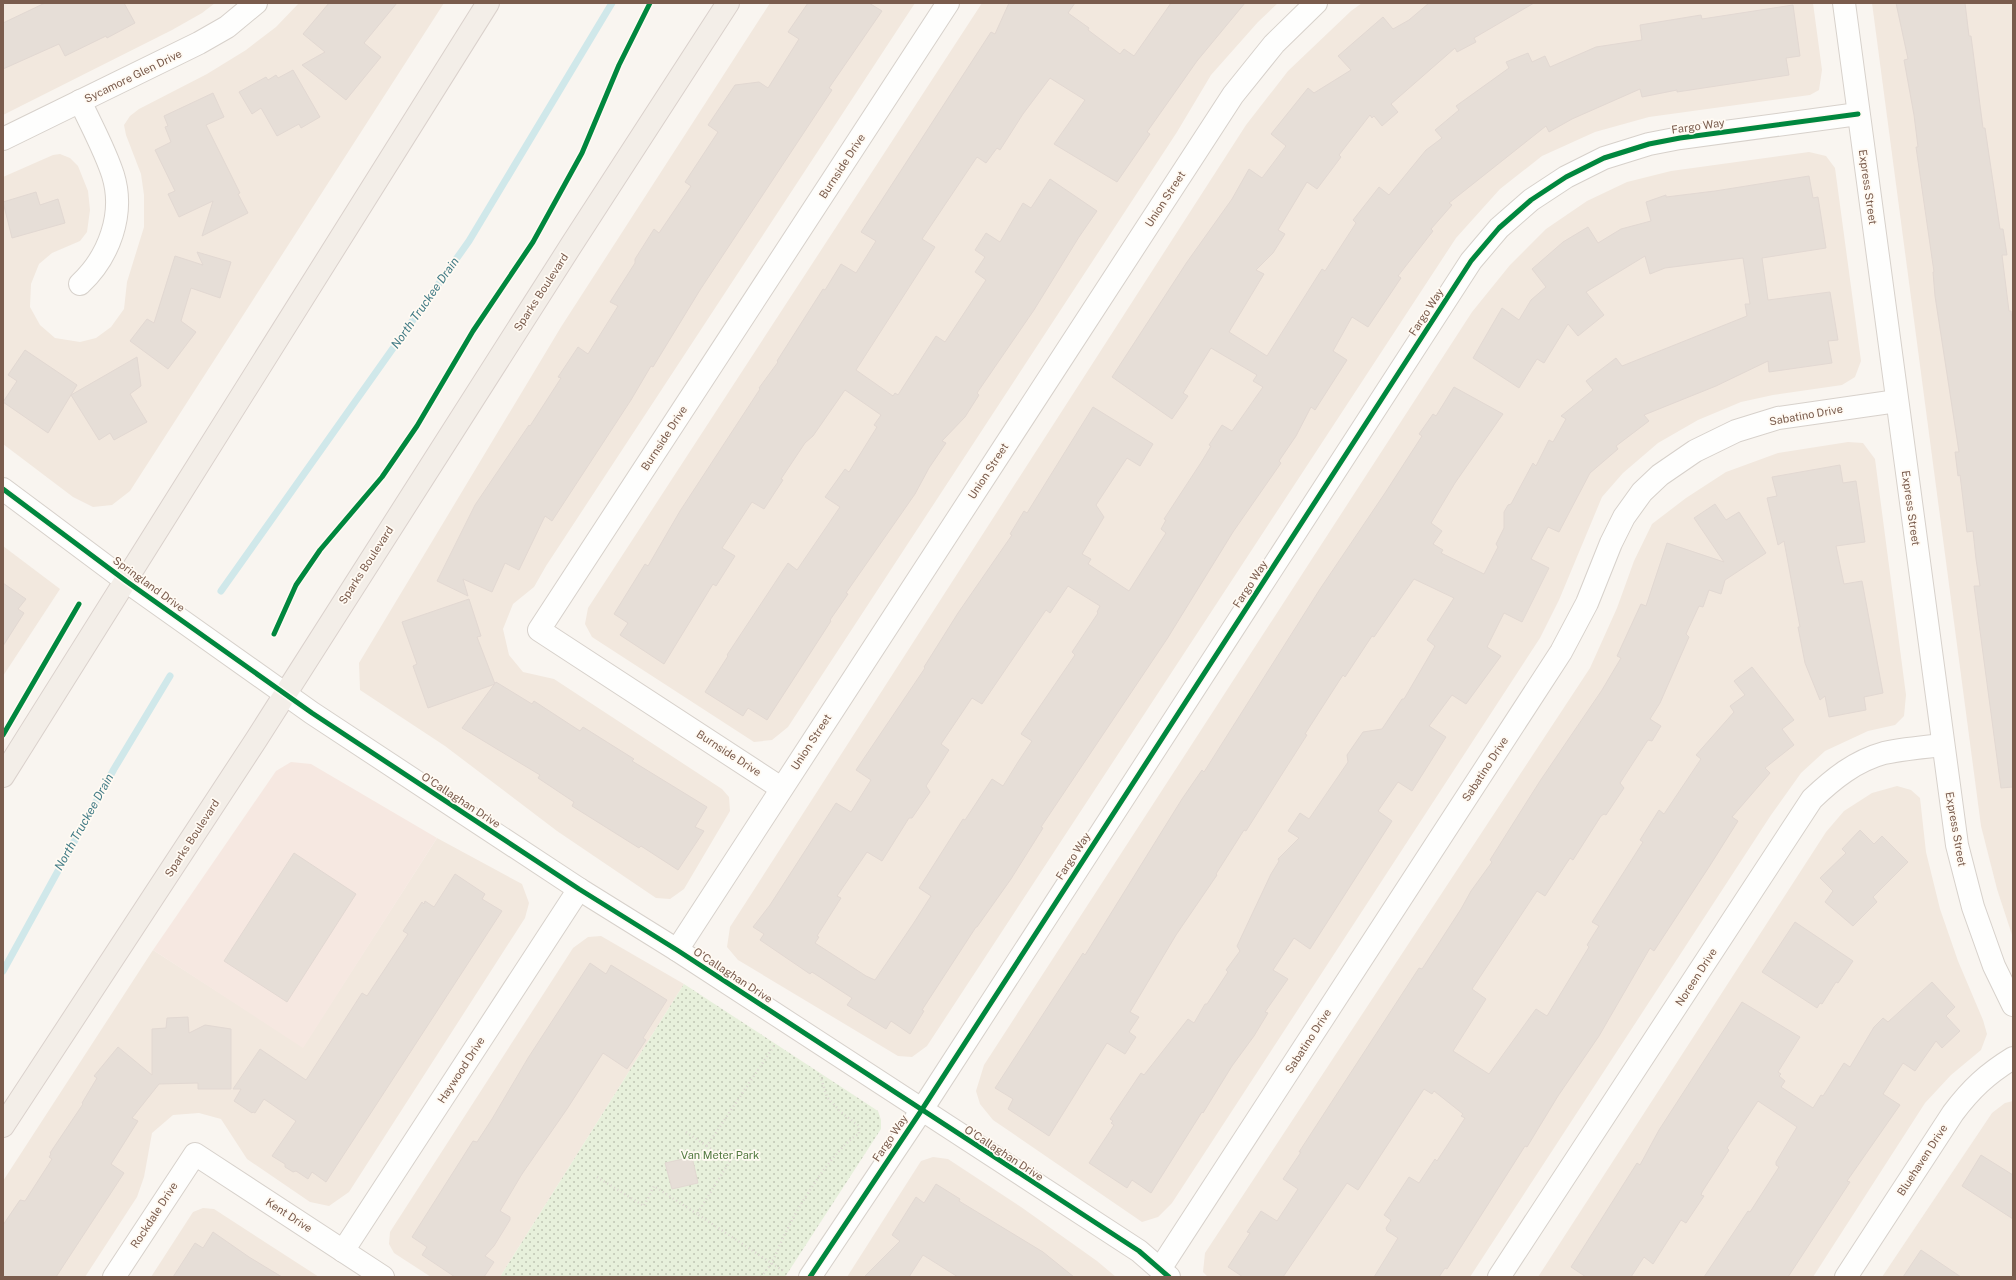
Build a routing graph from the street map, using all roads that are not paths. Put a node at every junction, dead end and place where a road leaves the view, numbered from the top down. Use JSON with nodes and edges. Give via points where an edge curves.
{"nodes":[{"id":1,"x":256,"y":3,"type":"edge"},
{"id":2,"x":488,"y":3,"type":"edge"},
{"id":3,"x":728,"y":3,"type":"edge"},
{"id":4,"x":948,"y":3,"type":"edge"},
{"id":5,"x":1316,"y":3,"type":"edge"},
{"id":6,"x":1844,"y":3,"type":"edge"},
{"id":7,"x":80,"y":101,"type":"junction"},
{"id":8,"x":1858,"y":114,"type":"junction"},
{"id":9,"x":3,"y":139,"type":"edge"},
{"id":10,"x":80,"y":284,"type":"dead end"},
{"id":11,"x":1897,"y":401,"type":"junction"},
{"id":12,"x":3,"y":489,"type":"edge"},
{"id":13,"x":126,"y":581,"type":"junction"},
{"id":14,"x":284,"y":694,"type":"junction"},
{"id":15,"x":1943,"y":745,"type":"junction"},
{"id":16,"x":3,"y":776,"type":"edge"},
{"id":17,"x":782,"y":788,"type":"junction"},
{"id":18,"x":579,"y":889,"type":"junction"},
{"id":19,"x":677,"y":950,"type":"junction"},
{"id":20,"x":2013,"y":1005,"type":"edge"},
{"id":21,"x":2013,"y":1058,"type":"edge"},
{"id":22,"x":920,"y":1110,"type":"junction"},
{"id":23,"x":3,"y":1126,"type":"edge"},
{"id":24,"x":195,"y":1154,"type":"joint"},
{"id":25,"x":342,"y":1251,"type":"junction"},
{"id":26,"x":1165,"y":1273,"type":"edge"},
{"id":27,"x":114,"y":1277,"type":"edge"},
{"id":28,"x":383,"y":1277,"type":"edge"},
{"id":29,"x":810,"y":1277,"type":"edge"},
{"id":30,"x":1499,"y":1277,"type":"edge"},
{"id":31,"x":1846,"y":1277,"type":"edge"}],
"edges":[{"from":1,"to":7,"type":"street","name":"Sycamore Glen Drive","via":[[212,36]]},
{"from":2,"to":13,"type":"main road"},
{"from":3,"to":14,"type":"main road","name":"Sparks Boulevard"},
{"from":4,"to":17,"type":"street","name":"Burnside Drive","via":[[539,630]]},
{"from":5,"to":17,"type":"street","name":"Union Street","via":[[1274,44],[1233,95]]},
{"from":6,"to":8,"type":"street","name":"Express Street"},
{"from":7,"to":9,"type":"street","name":"Sycamore Glen Drive"},
{"from":7,"to":10,"type":"street","via":[[113,176],[117,203],[114,229],[104,253]]},
{"from":8,"to":11,"type":"street","name":"Express Street"},
{"from":8,"to":22,"type":"street","name":"Fargo Way","via":[[1649,144],[1604,158],[1566,177],[1531,200],[1499,228],[1471,261]]},
{"from":11,"to":15,"type":"street","name":"Express Street"},
{"from":11,"to":26,"type":"street","name":"Sabatino Drive","via":[[1778,418],[1736,431],[1695,451],[1660,475],[1642,492],[1624,517],[1587,603],[1561,652]]},
{"from":12,"to":13,"type":"street","name":"Springland Drive"},
{"from":13,"to":14,"type":"street","name":"Springland Drive"},
{"from":13,"to":16,"type":"main road"},
{"from":14,"to":18,"type":"street","name":"O'Callaghan Drive"},
{"from":14,"to":23,"type":"main road","name":"Sparks Boulevard"},
{"from":15,"to":20,"type":"street","name":"Express Street","via":[[1957,845],[1973,907],[1994,966]]},
{"from":15,"to":30,"type":"street","name":"Noreen Drive","via":[[1884,753],[1855,765],[1833,779],[1812,799]]},
{"from":17,"to":19,"type":"street","name":"Union Street"},
{"from":18,"to":19,"type":"street","name":"O'Callaghan Drive"},
{"from":18,"to":25,"type":"street","name":"Haywood Drive"},
{"from":19,"to":22,"type":"street","name":"O'Callaghan Drive"},
{"from":21,"to":31,"type":"street","name":"Bluehaven Drive","via":[[1990,1072],[1952,1113]]},
{"from":22,"to":26,"type":"street","name":"O'Callaghan Drive","via":[[1139,1251]]},
{"from":22,"to":29,"type":"street","name":"Fargo Way"},
{"from":24,"to":25,"type":"street","name":"Kent Drive"},
{"from":24,"to":27,"type":"street","name":"Rockdale Drive"},
{"from":25,"to":28,"type":"street","name":"Kent Drive"}]}
